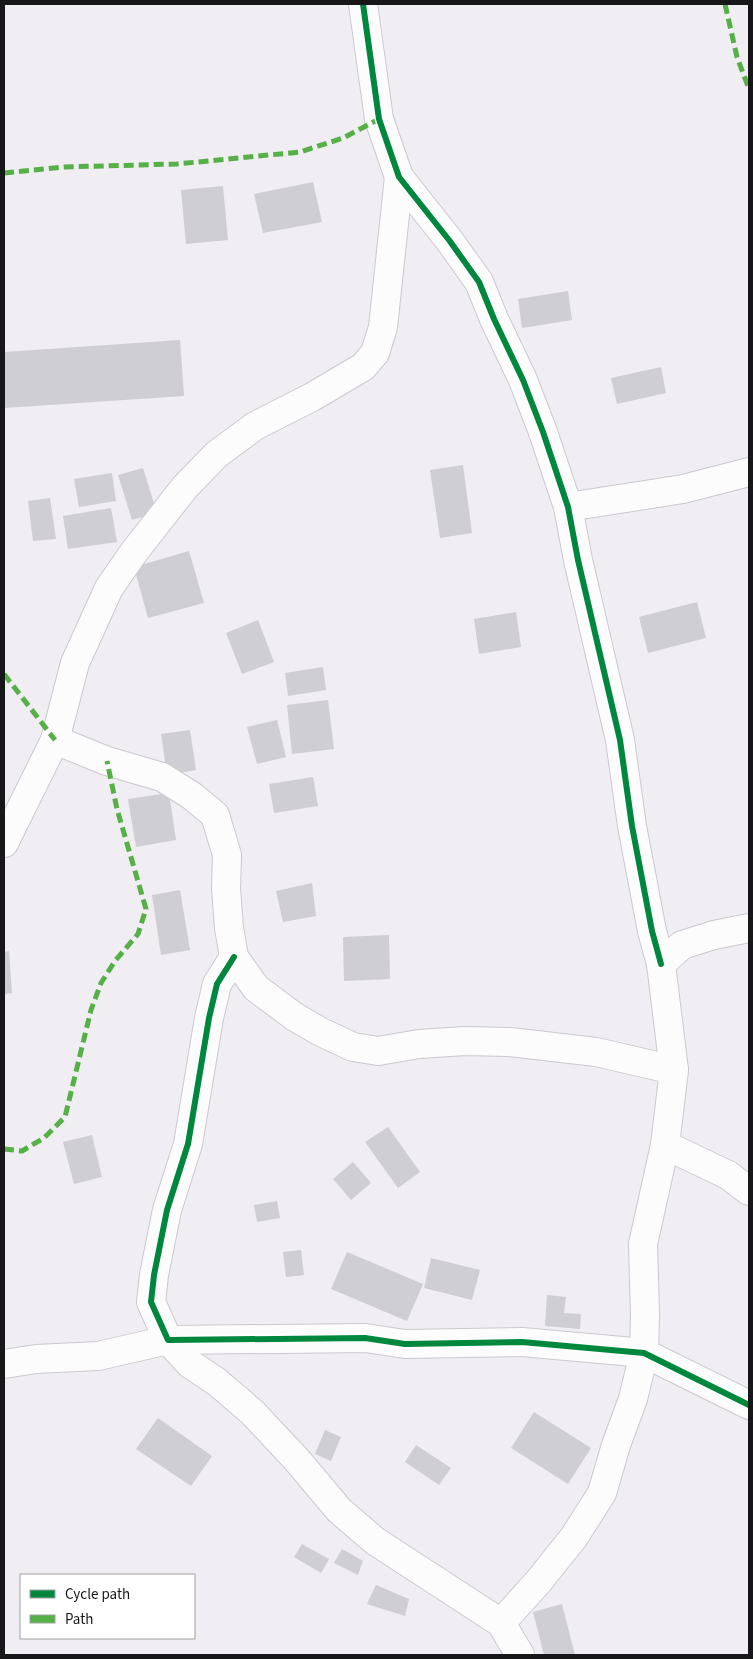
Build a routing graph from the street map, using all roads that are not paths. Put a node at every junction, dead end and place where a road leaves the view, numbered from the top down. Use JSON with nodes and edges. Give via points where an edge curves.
{"nodes":[{"id":1,"x":363,"y":4,"type":"edge"},
{"id":2,"x":399,"y":177,"type":"junction"},
{"id":3,"x":749,"y":472,"type":"edge"},
{"id":4,"x":568,"y":506,"type":"junction"},
{"id":5,"x":55,"y":740,"type":"junction"},
{"id":6,"x":4,"y":843,"type":"edge"},
{"id":7,"x":749,"y":928,"type":"edge"},
{"id":8,"x":234,"y":957,"type":"junction"},
{"id":9,"x":660,"y":964,"type":"junction"},
{"id":10,"x":674,"y":1070,"type":"junction"},
{"id":11,"x":664,"y":1145,"type":"junction"},
{"id":12,"x":749,"y":1191,"type":"edge"},
{"id":13,"x":168,"y":1340,"type":"junction"},
{"id":14,"x":644,"y":1353,"type":"junction"},
{"id":15,"x":4,"y":1364,"type":"edge"},
{"id":16,"x":749,"y":1405,"type":"edge"},
{"id":17,"x":501,"y":1623,"type":"junction"},
{"id":18,"x":520,"y":1655,"type":"edge"}],
"edges":[{"from":1,"to":2,"type":"street","via":[[378,120]]},
{"from":2,"to":4,"type":"street","via":[[479,282],[523,380]]},
{"from":2,"to":5,"type":"street","via":[[383,327],[375,353],[355,372],[255,426],[218,454],[185,488],[109,588],[74,663]]},
{"from":3,"to":4,"type":"street","via":[[683,489]]},
{"from":4,"to":9,"type":"street","via":[[620,740],[632,826]]},
{"from":5,"to":6,"type":"street"},
{"from":5,"to":8,"type":"street","via":[[107,761],[162,777],[215,815],[228,855],[226,888]]},
{"from":7,"to":9,"type":"street","via":[[682,945]]},
{"from":8,"to":10,"type":"street","via":[[256,988],[295,1017],[353,1047],[378,1051],[419,1044],[510,1042],[596,1052]]},
{"from":8,"to":13,"type":"street","via":[[217,984],[188,1144],[168,1210],[154,1275],[151,1302]]},
{"from":9,"to":10,"type":"street"},
{"from":10,"to":11,"type":"street"},
{"from":11,"to":12,"type":"street","via":[[728,1175]]},
{"from":11,"to":14,"type":"street","via":[[643,1244]]},
{"from":13,"to":14,"type":"street","via":[[365,1338],[405,1344],[522,1342]]},
{"from":13,"to":15,"type":"street","via":[[98,1356]]},
{"from":13,"to":17,"type":"street","via":[[190,1364],[253,1413],[346,1516],[375,1541]]},
{"from":14,"to":16,"type":"street"},
{"from":14,"to":17,"type":"street","via":[[633,1399],[602,1493],[574,1537]]},
{"from":17,"to":18,"type":"street"}]}
